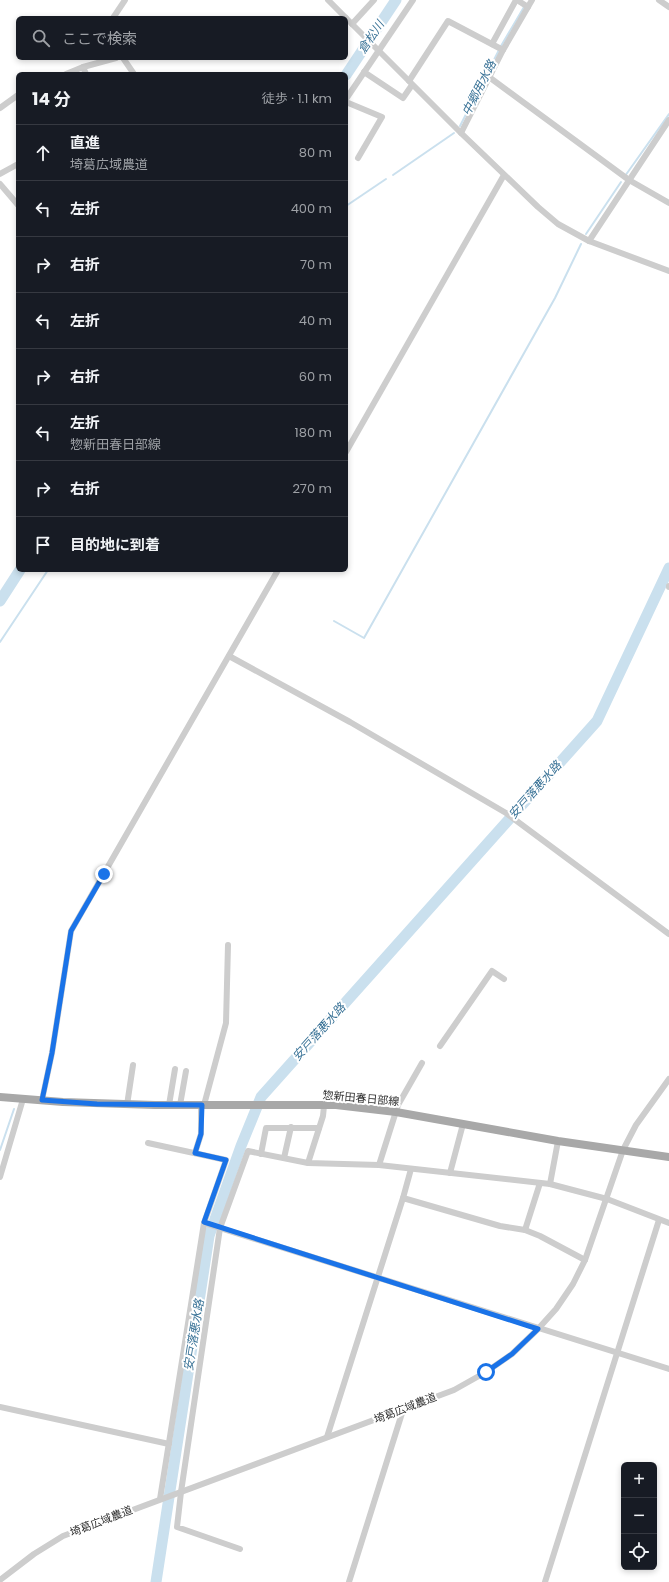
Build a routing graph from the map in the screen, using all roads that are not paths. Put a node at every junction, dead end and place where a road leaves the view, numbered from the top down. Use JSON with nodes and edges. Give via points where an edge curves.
{"nodes":[{"id":1,"x":125,"y":0,"type":"edge"},
{"id":2,"x":328,"y":0,"type":"edge"},
{"id":3,"x":374,"y":0,"type":"edge"},
{"id":4,"x":414,"y":0,"type":"edge"},
{"id":5,"x":517,"y":0,"type":"edge"},
{"id":6,"x":532,"y":0,"type":"edge"},
{"id":7,"x":659,"y":0,"type":"edge"},
{"id":8,"x":528,"y":7,"type":"junction"},
{"id":9,"x":669,"y":7,"type":"edge"},
{"id":10,"x":114,"y":16,"type":"edge"},
{"id":11,"x":344,"y":16,"type":"edge"},
{"id":12,"x":348,"y":20,"type":"edge"},
{"id":13,"x":352,"y":24,"type":"junction"},
{"id":14,"x":492,"y":44,"type":"junction"},
{"id":15,"x":503,"y":50,"type":"junction"},
{"id":16,"x":378,"y":51,"type":"junction"},
{"id":17,"x":109,"y":60,"type":"edge"},
{"id":18,"x":124,"y":60,"type":"edge"},
{"id":19,"x":83,"y":67,"type":"junction"},
{"id":20,"x":71,"y":72,"type":"edge"},
{"id":21,"x":85,"y":72,"type":"edge"},
{"id":22,"x":133,"y":72,"type":"edge"},
{"id":23,"x":364,"y":72,"type":"junction"},
{"id":24,"x":489,"y":77,"type":"junction"},
{"id":25,"x":410,"y":83,"type":"junction"},
{"id":26,"x":16,"y":96,"type":"edge"},
{"id":27,"x":348,"y":96,"type":"edge"},
{"id":28,"x":348,"y":103,"type":"edge"},
{"id":29,"x":0,"y":108,"type":"edge"},
{"id":30,"x":669,"y":120,"type":"edge"},
{"id":31,"x":461,"y":133,"type":"junction"},
{"id":32,"x":358,"y":158,"type":"dead end"},
{"id":33,"x":16,"y":165,"type":"edge"},
{"id":34,"x":0,"y":174,"type":"edge"},
{"id":35,"x":504,"y":175,"type":"junction"},
{"id":36,"x":629,"y":180,"type":"junction"},
{"id":37,"x":0,"y":184,"type":"edge"},
{"id":38,"x":16,"y":203,"type":"edge"},
{"id":39,"x":669,"y":203,"type":"edge"},
{"id":40,"x":588,"y":241,"type":"junction"},
{"id":41,"x":669,"y":271,"type":"edge"},
{"id":42,"x":348,"y":448,"type":"edge"},
{"id":43,"x":277,"y":572,"type":"edge"},
{"id":44,"x":229,"y":656,"type":"junction"},
{"id":45,"x":669,"y":934,"type":"edge"},
{"id":46,"x":228,"y":945,"type":"dead end"},
{"id":47,"x":504,"y":979,"type":"dead end"},
{"id":48,"x":440,"y":1046,"type":"dead end"},
{"id":49,"x":422,"y":1063,"type":"dead end"},
{"id":50,"x":133,"y":1065,"type":"dead end"},
{"id":51,"x":175,"y":1069,"type":"dead end"},
{"id":52,"x":186,"y":1071,"type":"dead end"},
{"id":53,"x":669,"y":1079,"type":"edge"},
{"id":54,"x":0,"y":1097,"type":"edge"},
{"id":55,"x":23,"y":1099,"type":"junction"},
{"id":56,"x":42,"y":1100,"type":"junction"},
{"id":57,"x":127,"y":1104,"type":"junction"},
{"id":58,"x":169,"y":1105,"type":"junction"},
{"id":59,"x":180,"y":1105,"type":"junction"},
{"id":60,"x":203,"y":1105,"type":"junction"},
{"id":61,"x":324,"y":1106,"type":"junction"},
{"id":62,"x":396,"y":1112,"type":"junction"},
{"id":63,"x":463,"y":1124,"type":"junction"},
{"id":64,"x":291,"y":1127,"type":"junction"},
{"id":65,"x":319,"y":1128,"type":"junction"},
{"id":66,"x":558,"y":1141,"type":"junction"},
{"id":67,"x":148,"y":1143,"type":"dead end"},
{"id":68,"x":623,"y":1150,"type":"junction"},
{"id":69,"x":195,"y":1153,"type":"junction"},
{"id":70,"x":261,"y":1154,"type":"junction"},
{"id":71,"x":669,"y":1157,"type":"edge"},
{"id":72,"x":284,"y":1158,"type":"junction"},
{"id":73,"x":308,"y":1163,"type":"junction"},
{"id":74,"x":380,"y":1165,"type":"junction"},
{"id":75,"x":411,"y":1169,"type":"junction"},
{"id":76,"x":450,"y":1173,"type":"junction"},
{"id":77,"x":0,"y":1177,"type":"edge"},
{"id":78,"x":540,"y":1183,"type":"junction"},
{"id":79,"x":550,"y":1184,"type":"junction"},
{"id":80,"x":403,"y":1198,"type":"junction"},
{"id":81,"x":607,"y":1199,"type":"junction"},
{"id":82,"x":658,"y":1220,"type":"junction"},
{"id":83,"x":204,"y":1222,"type":"junction"},
{"id":84,"x":669,"y":1223,"type":"edge"},
{"id":85,"x":220,"y":1228,"type":"junction"},
{"id":86,"x":525,"y":1230,"type":"junction"},
{"id":87,"x":585,"y":1260,"type":"junction"},
{"id":88,"x":377,"y":1278,"type":"junction"},
{"id":89,"x":538,"y":1329,"type":"junction"},
{"id":90,"x":617,"y":1353,"type":"junction"},
{"id":91,"x":669,"y":1369,"type":"edge"},
{"id":92,"x":0,"y":1407,"type":"edge"},
{"id":93,"x":403,"y":1410,"type":"junction"},
{"id":94,"x":327,"y":1437,"type":"junction"},
{"id":95,"x":169,"y":1444,"type":"junction"},
{"id":96,"x":179,"y":1492,"type":"junction"},
{"id":97,"x":162,"y":1499,"type":"junction"},
{"id":98,"x":240,"y":1549,"type":"dead end"},
{"id":99,"x":0,"y":1580,"type":"edge"},
{"id":100,"x":349,"y":1582,"type":"edge"},
{"id":101,"x":545,"y":1582,"type":"edge"}],
"edges":[{"from":1,"to":10,"type":"street"},
{"from":2,"to":11,"type":"street"},
{"from":3,"to":13,"type":"street"},
{"from":4,"to":16,"type":"street"},
{"from":5,"to":8,"type":"street"},
{"from":5,"to":14,"type":"street"},
{"from":6,"to":8,"type":"street"},
{"from":7,"to":9,"type":"street"},
{"from":8,"to":15,"type":"street"},
{"from":12,"to":13,"type":"street"},
{"from":13,"to":16,"type":"street"},
{"from":14,"to":15,"type":"street"},
{"from":14,"to":25,"type":"street","via":[[448,21]]},
{"from":15,"to":24,"type":"street"},
{"from":16,"to":23,"type":"street"},
{"from":16,"to":25,"type":"street"},
{"from":17,"to":19,"type":"street"},
{"from":18,"to":22,"type":"street"},
{"from":19,"to":20,"type":"street"},
{"from":19,"to":21,"type":"street"},
{"from":23,"to":25,"type":"street","via":[[403,98]]},
{"from":23,"to":27,"type":"street"},
{"from":24,"to":31,"type":"street"},
{"from":24,"to":36,"type":"street"},
{"from":25,"to":31,"type":"street"},
{"from":26,"to":29,"type":"street"},
{"from":28,"to":32,"type":"street","via":[[382,116]]},
{"from":30,"to":36,"type":"street"},
{"from":31,"to":35,"type":"street"},
{"from":33,"to":34,"type":"street"},
{"from":35,"to":40,"type":"street","via":[[558,224]]},
{"from":35,"to":42,"type":"street"},
{"from":36,"to":39,"type":"street"},
{"from":36,"to":40,"type":"street"},
{"from":37,"to":38,"type":"street"},
{"from":40,"to":41,"type":"street"},
{"from":43,"to":44,"type":"street"},
{"from":44,"to":45,"type":"street","via":[[350,722],[506,813]]},
{"from":44,"to":56,"type":"street","via":[[71,931]]},
{"from":46,"to":60,"type":"street","via":[[226,1023]]},
{"from":47,"to":48,"type":"street","via":[[492,971]]},
{"from":49,"to":62,"type":"street"},
{"from":50,"to":57,"type":"street"},
{"from":51,"to":58,"type":"street"},
{"from":52,"to":59,"type":"street"},
{"from":53,"to":68,"type":"street","name":"埼葛広域農道","via":[[636,1125]]},
{"from":54,"to":55,"type":"main road","name":"惣新田春日部線"},
{"from":55,"to":56,"type":"main road","name":"惣新田春日部線"},
{"from":55,"to":77,"type":"street"},
{"from":56,"to":57,"type":"main road","name":"惣新田春日部線"},
{"from":57,"to":58,"type":"main road","name":"惣新田春日部線"},
{"from":58,"to":59,"type":"main road","name":"惣新田春日部線"},
{"from":59,"to":60,"type":"main road","name":"惣新田春日部線"},
{"from":60,"to":61,"type":"main road","name":"惣新田春日部線"},
{"from":60,"to":69,"type":"street","via":[[201,1134]]},
{"from":61,"to":62,"type":"main road","name":"惣新田春日部線"},
{"from":61,"to":65,"type":"street"},
{"from":62,"to":63,"type":"main road","name":"惣新田春日部線"},
{"from":62,"to":74,"type":"street"},
{"from":63,"to":66,"type":"main road","name":"惣新田春日部線"},
{"from":63,"to":76,"type":"street"},
{"from":64,"to":65,"type":"street"},
{"from":64,"to":70,"type":"street","via":[[266,1128]]},
{"from":64,"to":72,"type":"street"},
{"from":65,"to":73,"type":"street"},
{"from":66,"to":68,"type":"main road","name":"惣新田春日部線"},
{"from":66,"to":79,"type":"street"},
{"from":67,"to":69,"type":"street"},
{"from":68,"to":71,"type":"main road","name":"惣新田春日部線"},
{"from":68,"to":81,"type":"street","name":"埼葛広域農道"},
{"from":69,"to":83,"type":"street","via":[[226,1160]]},
{"from":70,"to":72,"type":"street"},
{"from":70,"to":85,"type":"street","via":[[248,1151]]},
{"from":72,"to":73,"type":"street"},
{"from":73,"to":74,"type":"street"},
{"from":74,"to":75,"type":"street"},
{"from":75,"to":76,"type":"street"},
{"from":75,"to":80,"type":"street"},
{"from":76,"to":78,"type":"street"},
{"from":78,"to":79,"type":"street"},
{"from":78,"to":86,"type":"street"},
{"from":79,"to":81,"type":"street"},
{"from":80,"to":86,"type":"street","via":[[500,1226]]},
{"from":80,"to":88,"type":"street"},
{"from":81,"to":82,"type":"street"},
{"from":81,"to":87,"type":"street","name":"埼葛広域農道"},
{"from":82,"to":84,"type":"street"},
{"from":82,"to":90,"type":"street"},
{"from":83,"to":85,"type":"street"},
{"from":83,"to":95,"type":"street"},
{"from":85,"to":88,"type":"street"},
{"from":85,"to":96,"type":"street"},
{"from":86,"to":87,"type":"street"},
{"from":87,"to":89,"type":"street","name":"埼葛広域農道","via":[[556,1309]]},
{"from":88,"to":89,"type":"street"},
{"from":88,"to":94,"type":"street"},
{"from":89,"to":90,"type":"street"},
{"from":89,"to":93,"type":"street","name":"埼葛広域農道","via":[[512,1354],[486,1372],[454,1390]]},
{"from":90,"to":91,"type":"street"},
{"from":90,"to":101,"type":"street"},
{"from":92,"to":95,"type":"street"},
{"from":93,"to":94,"type":"street","name":"埼葛広域農道"},
{"from":93,"to":100,"type":"street"},
{"from":94,"to":96,"type":"street","name":"埼葛広域農道"},
{"from":95,"to":97,"type":"street"},
{"from":96,"to":97,"type":"street","name":"埼葛広域農道"},
{"from":96,"to":98,"type":"street","via":[[177,1527]]},
{"from":97,"to":99,"type":"street","name":"埼葛広域農道","via":[[63,1536]]}]}
